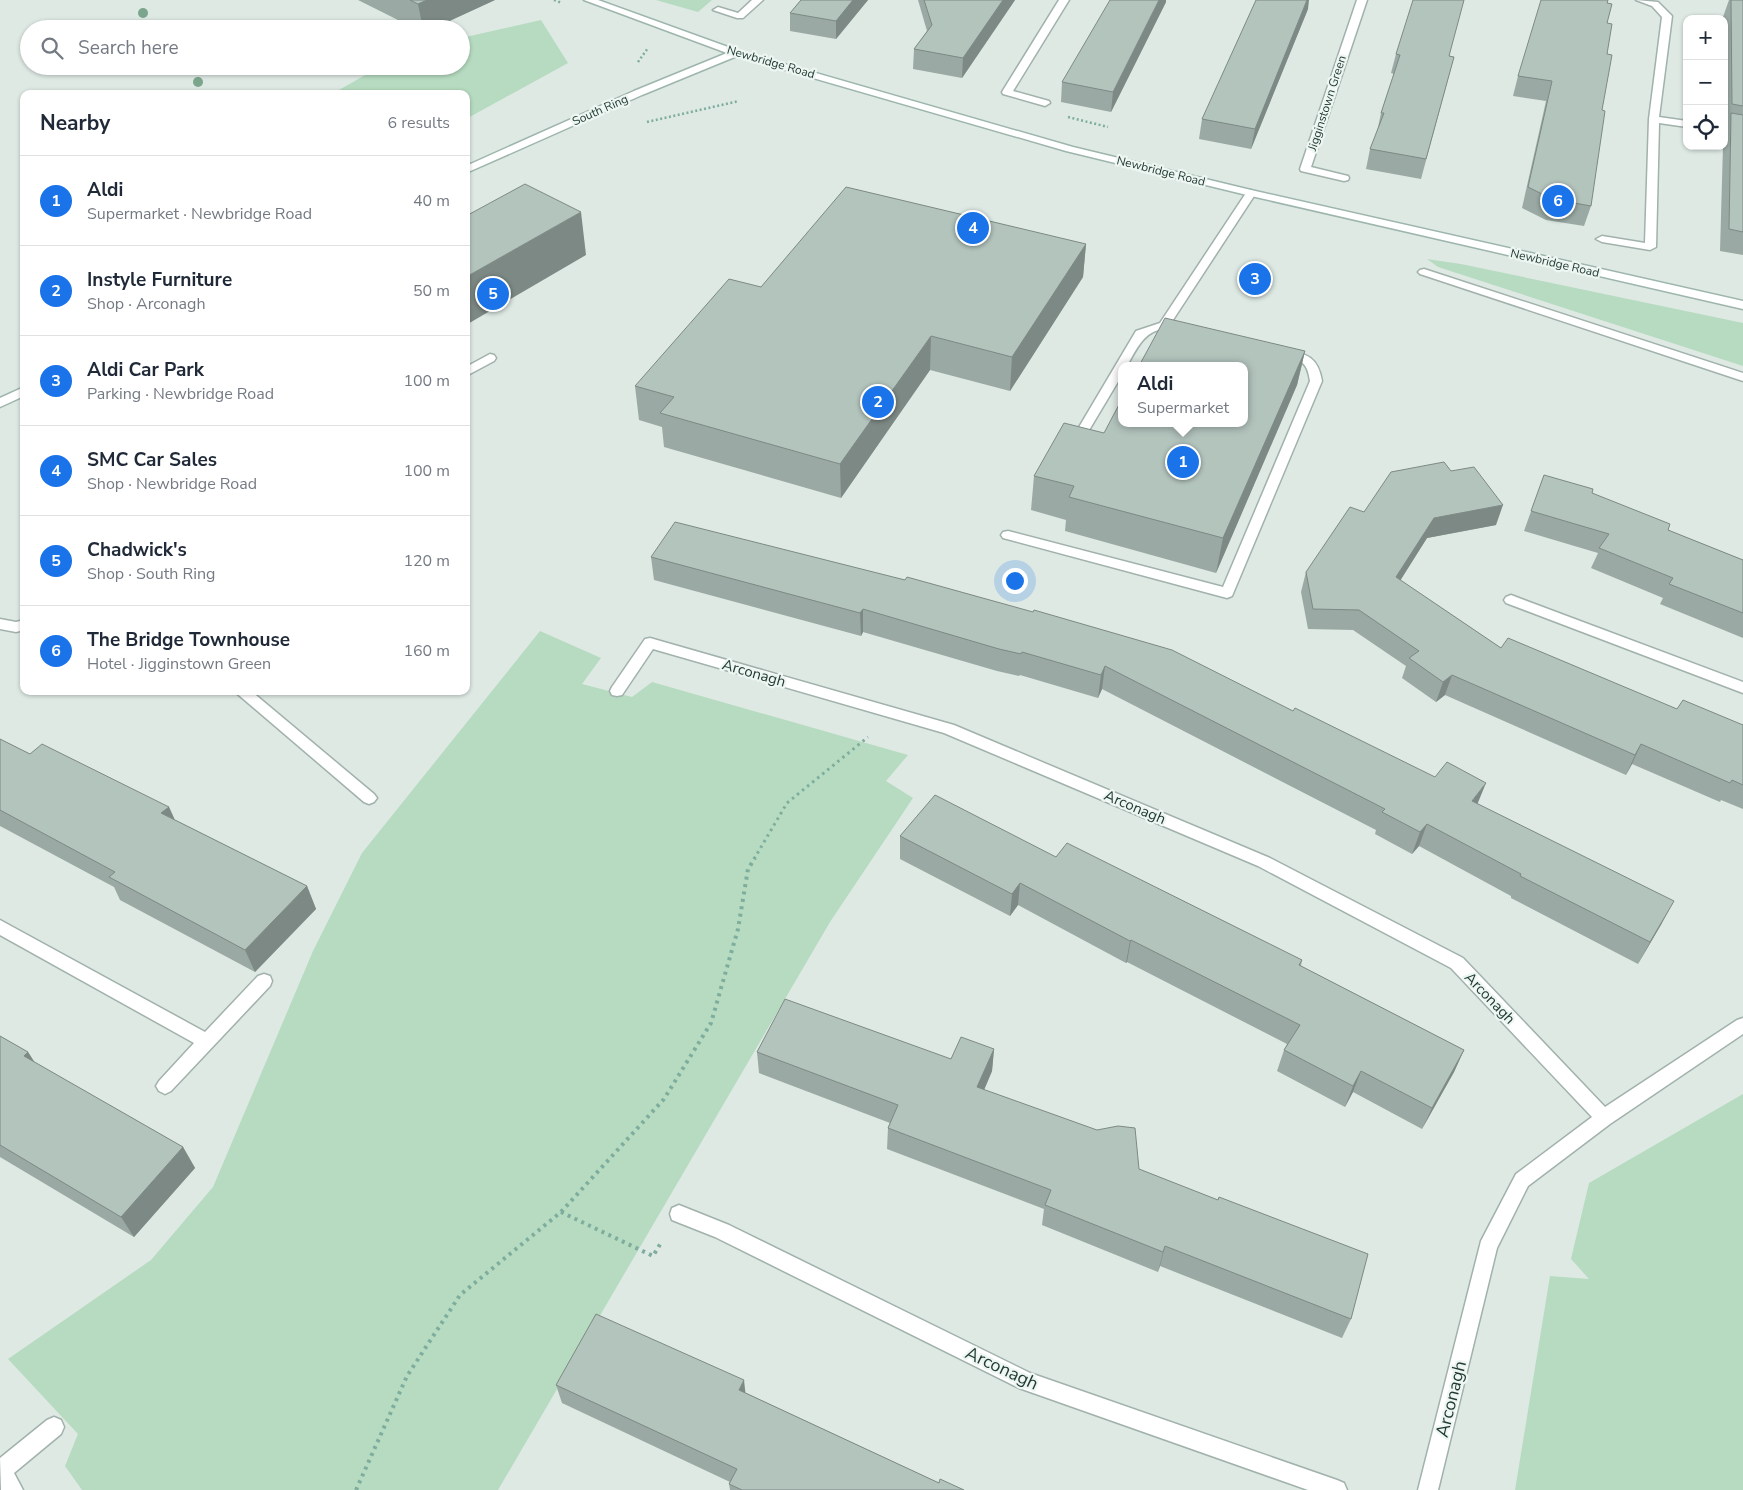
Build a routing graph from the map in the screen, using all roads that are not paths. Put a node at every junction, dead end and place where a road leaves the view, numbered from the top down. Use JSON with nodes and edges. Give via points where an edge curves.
{"nodes":[{"id":1,"x":589,"y":0,"type":"edge"},
{"id":2,"x":758,"y":0,"type":"edge"},
{"id":3,"x":1064,"y":0,"type":"edge"},
{"id":4,"x":1362,"y":0,"type":"edge"},
{"id":5,"x":1642,"y":0,"type":"edge"},
{"id":6,"x":718,"y":10,"type":"dead end"},
{"id":7,"x":736,"y":53,"type":"junction"},
{"id":8,"x":1045,"y":103,"type":"dead end"},
{"id":9,"x":1654,"y":118,"type":"junction"},
{"id":10,"x":1683,"y":123,"type":"edge"},
{"id":11,"x":470,"y":168,"type":"edge"},
{"id":12,"x":1344,"y":178,"type":"dead end"},
{"id":13,"x":1251,"y":193,"type":"junction"},
{"id":14,"x":1602,"y":239,"type":"dead end"},
{"id":15,"x":1424,"y":272,"type":"dead end"},
{"id":16,"x":1743,"y":305,"type":"edge"},
{"id":17,"x":1164,"y":325,"type":"junction"},
{"id":18,"x":1192,"y":332,"type":"edge"},
{"id":19,"x":1268,"y":349,"type":"edge"},
{"id":20,"x":490,"y":358,"type":"dead end"},
{"id":21,"x":1123,"y":362,"type":"edge"},
{"id":22,"x":470,"y":370,"type":"edge"},
{"id":23,"x":1118,"y":371,"type":"edge"},
{"id":24,"x":1743,"y":377,"type":"edge"},
{"id":25,"x":20,"y":393,"type":"edge"},
{"id":26,"x":0,"y":403,"type":"edge"},
{"id":27,"x":1072,"y":449,"type":"edge"},
{"id":28,"x":1008,"y":535,"type":"dead end"},
{"id":29,"x":1511,"y":600,"type":"dead end"},
{"id":30,"x":0,"y":624,"type":"edge"},
{"id":31,"x":20,"y":626,"type":"edge"},
{"id":32,"x":1743,"y":688,"type":"edge"},
{"id":33,"x":617,"y":691,"type":"dead end"},
{"id":34,"x":245,"y":695,"type":"edge"},
{"id":35,"x":369,"y":798,"type":"dead end"},
{"id":36,"x":0,"y":927,"type":"edge"},
{"id":37,"x":264,"y":981,"type":"dead end"},
{"id":38,"x":1743,"y":1025,"type":"edge"},
{"id":39,"x":207,"y":1042,"type":"junction"},
{"id":40,"x":165,"y":1086,"type":"dead end"},
{"id":41,"x":1604,"y":1118,"type":"junction"},
{"id":42,"x":679,"y":1214,"type":"road end"},
{"id":43,"x":54,"y":1427,"type":"dead end"},
{"id":44,"x":0,"y":1471,"type":"edge"},
{"id":45,"x":12,"y":1490,"type":"edge"},
{"id":46,"x":1337,"y":1490,"type":"edge"},
{"id":47,"x":1428,"y":1490,"type":"edge"}],
"edges":[{"from":1,"to":7,"type":"street","name":"Newbridge Road"},
{"from":2,"to":6,"type":"street","via":[[740,16]]},
{"from":3,"to":8,"type":"street","via":[[1007,92]]},
{"from":4,"to":12,"type":"street","name":"Jigginstown Green","via":[[1305,169]]},
{"from":5,"to":9,"type":"street","via":[[1654,4],[1667,16]]},
{"from":7,"to":11,"type":"street","name":"South Ring"},
{"from":7,"to":13,"type":"street","name":"Newbridge Road","via":[[1070,148]]},
{"from":9,"to":10,"type":"street"},
{"from":9,"to":14,"type":"street","via":[[1650,247]]},
{"from":13,"to":16,"type":"street","name":"Newbridge Road"},
{"from":13,"to":17,"type":"street"},
{"from":15,"to":24,"type":"street"},
{"from":17,"to":18,"type":"street"},
{"from":17,"to":21,"type":"street","via":[[1140,334]]},
{"from":19,"to":28,"type":"street","via":[[1305,357],[1315,369],[1316,381],[1227,593]]},
{"from":20,"to":22,"type":"street"},
{"from":23,"to":27,"type":"street"},
{"from":25,"to":26,"type":"street"},
{"from":29,"to":32,"type":"street"},
{"from":30,"to":31,"type":"street"},
{"from":33,"to":41,"type":"street","name":"Arconagh","via":[[650,643],[949,729],[1264,862],[1456,963]]},
{"from":34,"to":35,"type":"street"},
{"from":36,"to":39,"type":"street"},
{"from":37,"to":39,"type":"street"},
{"from":38,"to":41,"type":"street","name":"Arconagh"},
{"from":39,"to":40,"type":"street"},
{"from":41,"to":47,"type":"street","name":"Arconagh","via":[[1522,1180],[1488,1247]]},
{"from":42,"to":46,"type":"street","name":"Arconagh","via":[[722,1231],[1026,1381]]},
{"from":43,"to":44,"type":"street"},
{"from":44,"to":45,"type":"street"}]}
